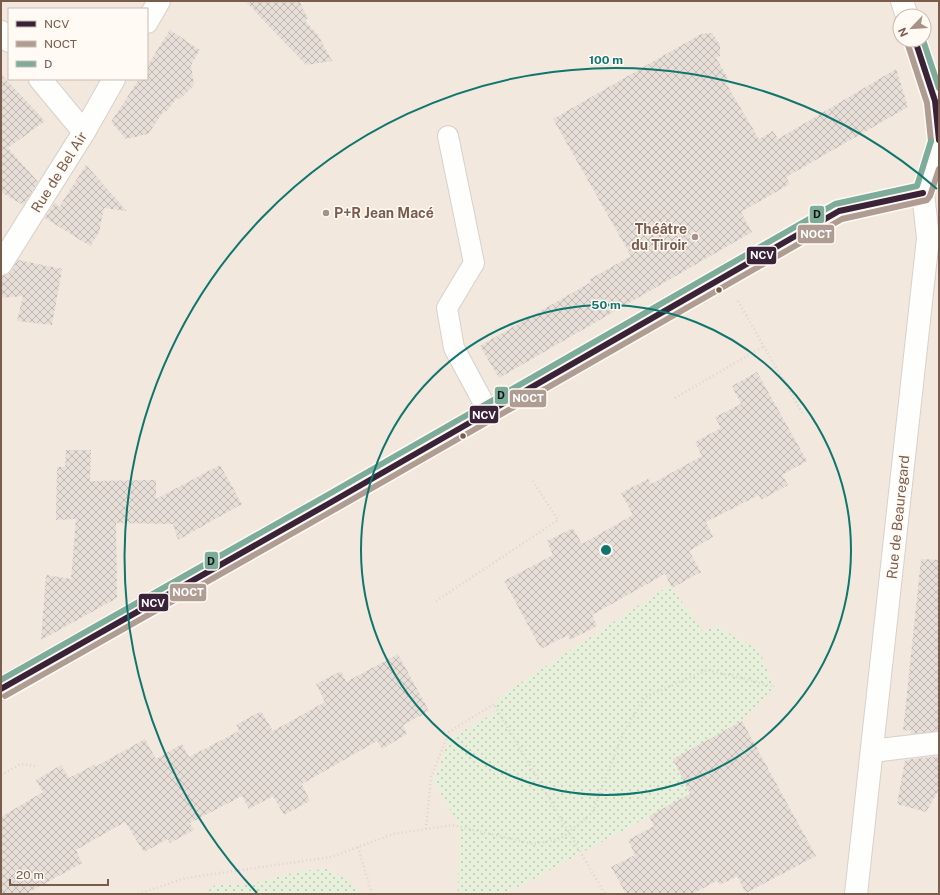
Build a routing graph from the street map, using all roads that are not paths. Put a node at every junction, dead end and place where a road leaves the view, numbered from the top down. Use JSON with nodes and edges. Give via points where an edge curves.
{"nodes":[{"id":1,"x":159,"y":1,"type":"edge"},
{"id":2,"x":148,"y":20,"type":"edge"},
{"id":3,"x":1,"y":32,"type":"edge"},
{"id":4,"x":8,"y":40,"type":"edge"},
{"id":5,"x":918,"y":48,"type":"edge"},
{"id":6,"x":41,"y":80,"type":"edge"},
{"id":7,"x":113,"y":80,"type":"edge"},
{"id":8,"x":84,"y":132,"type":"junction"},
{"id":9,"x":448,"y":136,"type":"dead end"},
{"id":10,"x":939,"y":140,"type":"edge"},
{"id":11,"x":939,"y":143,"type":"edge"},
{"id":12,"x":923,"y":193,"type":"junction"},
{"id":13,"x":1,"y":264,"type":"edge"},
{"id":14,"x":488,"y":412,"type":"junction"},
{"id":15,"x":1,"y":689,"type":"edge"},
{"id":16,"x":939,"y":743,"type":"edge"},
{"id":17,"x":872,"y":752,"type":"junction"},
{"id":18,"x":856,"y":894,"type":"edge"}],
"edges":[{"from":1,"to":2,"type":"street"},
{"from":3,"to":4,"type":"street"},
{"from":5,"to":10,"type":"street","via":[[935,101]]},
{"from":6,"to":8,"type":"street"},
{"from":7,"to":8,"type":"street","name":"Rue de Bel Air"},
{"from":8,"to":13,"type":"street","name":"Rue de Bel Air"},
{"from":9,"to":14,"type":"lane","via":[[474,263],[447,308],[454,348]]},
{"from":11,"to":12,"type":"street","name":"Rue de Beauregard"},
{"from":12,"to":14,"type":"street","via":[[839,211]]},
{"from":12,"to":17,"type":"street","name":"Rue de Beauregard","via":[[928,238]]},
{"from":14,"to":15,"type":"street"},
{"from":16,"to":17,"type":"street"},
{"from":17,"to":18,"type":"street","name":"Rue de Beauregard"}]}
